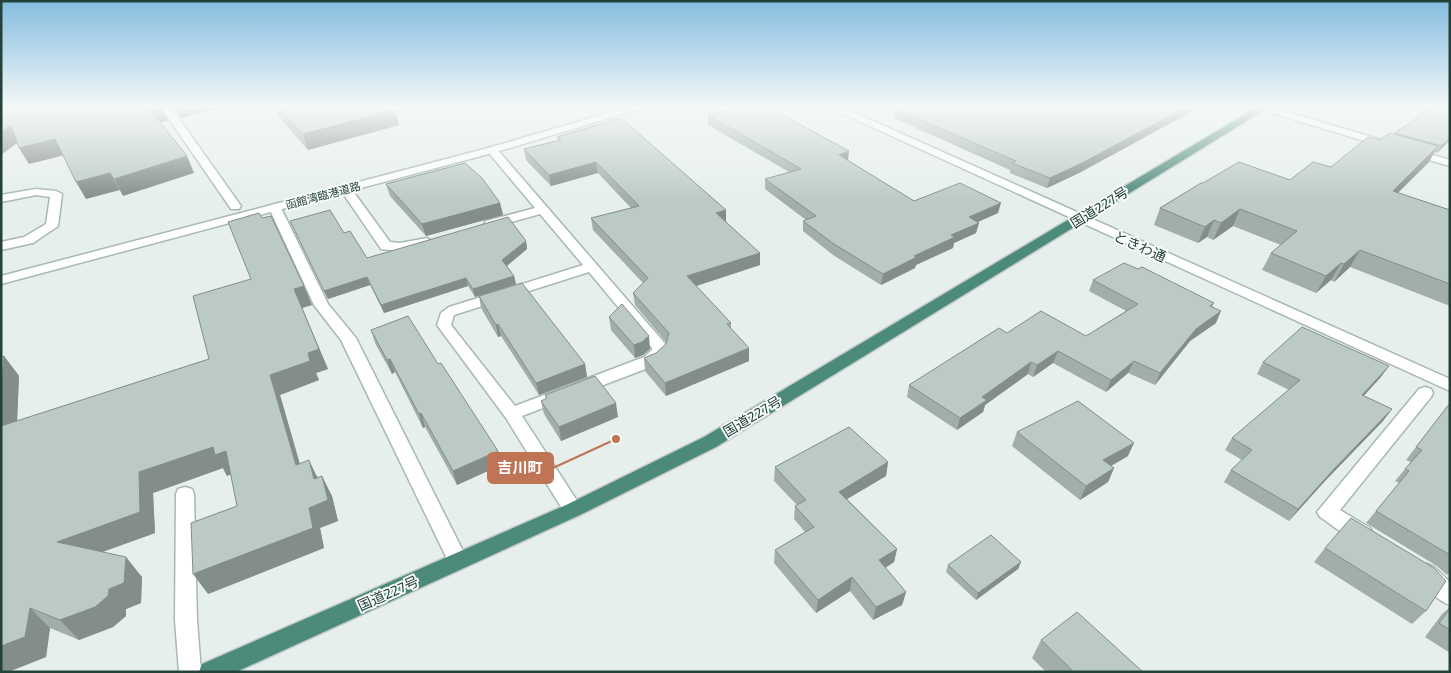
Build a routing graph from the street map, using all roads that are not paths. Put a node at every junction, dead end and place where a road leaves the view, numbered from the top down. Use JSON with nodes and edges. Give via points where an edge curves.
{"nodes":[{"id":1,"x":187,"y":137,"type":"edge"},
{"id":2,"x":536,"y":137,"type":"edge"},
{"id":3,"x":901,"y":137,"type":"edge"},
{"id":4,"x":1211,"y":137,"type":"edge"},
{"id":5,"x":1363,"y":137,"type":"edge"},
{"id":6,"x":492,"y":150,"type":"junction"},
{"id":7,"x":1450,"y":163,"type":"edge"},
{"id":8,"x":346,"y":189,"type":"junction"},
{"id":9,"x":1,"y":199,"type":"edge"},
{"id":10,"x":235,"y":206,"type":"dead end"},
{"id":11,"x":275,"y":208,"type":"junction"},
{"id":12,"x":544,"y":209,"type":"junction"},
{"id":13,"x":1080,"y":218,"type":"junction"},
{"id":14,"x":478,"y":227,"type":"edge"},
{"id":15,"x":440,"y":238,"type":"edge"},
{"id":16,"x":1,"y":246,"type":"edge"},
{"id":17,"x":590,"y":267,"type":"junction"},
{"id":18,"x":1,"y":280,"type":"edge"},
{"id":19,"x":1450,"y":386,"type":"edge"},
{"id":20,"x":1425,"y":393,"type":"dead end"},
{"id":21,"x":512,"y":414,"type":"junction"},
{"id":22,"x":185,"y":494,"type":"dead end"},
{"id":23,"x":573,"y":510,"type":"junction"},
{"id":24,"x":1378,"y":543,"type":"edge"},
{"id":25,"x":458,"y":561,"type":"junction"},
{"id":26,"x":1412,"y":563,"type":"edge"},
{"id":27,"x":1450,"y":596,"type":"edge"},
{"id":28,"x":190,"y":672,"type":"edge"},
{"id":29,"x":210,"y":672,"type":"edge"}],
"edges":[{"from":1,"to":10,"type":"street"},
{"from":2,"to":6,"type":"street","name":"函館湾臨港道路"},
{"from":3,"to":13,"type":"street","name":"ときわ通"},
{"from":4,"to":13,"type":"highway","name":"国道227号"},
{"from":5,"to":7,"type":"street"},
{"from":6,"to":8,"type":"street","name":"函館湾臨港道路"},
{"from":6,"to":12,"type":"street"},
{"from":8,"to":11,"type":"street","name":"函館湾臨港道路"},
{"from":8,"to":15,"type":"street","via":[[386,246],[412,246]]},
{"from":9,"to":16,"type":"street","via":[[36,192],[56,194],[52,226],[28,240]]},
{"from":11,"to":18,"type":"street","name":"函館湾臨港道路"},
{"from":11,"to":25,"type":"street","via":[[321,305],[348,338]]},
{"from":12,"to":14,"type":"street"},
{"from":12,"to":17,"type":"street"},
{"from":13,"to":19,"type":"street","name":"ときわ通"},
{"from":13,"to":23,"type":"highway","name":"国道227号","via":[[710,442]]},
{"from":17,"to":21,"type":"street","via":[[660,347],[660,352],[650,361]]},
{"from":17,"to":21,"type":"street","via":[[454,310],[445,319],[444,325]]},
{"from":20,"to":24,"type":"street","via":[[1327,512]]},
{"from":21,"to":23,"type":"street"},
{"from":22,"to":28,"type":"street","via":[[186,620]]},
{"from":23,"to":25,"type":"highway","name":"国道227号"},
{"from":25,"to":29,"type":"highway","name":"国道227号"},
{"from":26,"to":27,"type":"street","via":[[1429,574]]}]}
